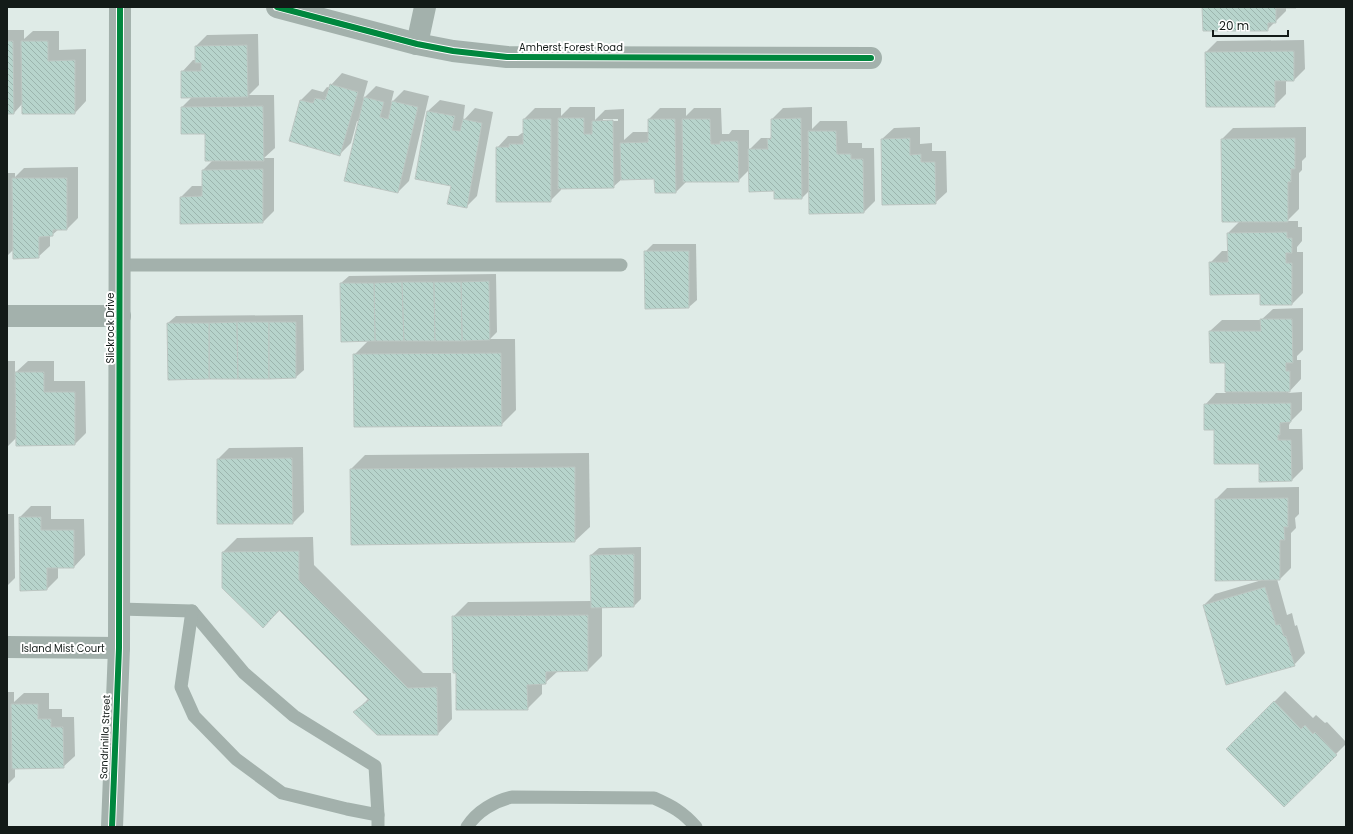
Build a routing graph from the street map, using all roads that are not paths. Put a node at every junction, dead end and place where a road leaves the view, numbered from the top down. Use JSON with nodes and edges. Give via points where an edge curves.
{"nodes":[{"id":1,"x":120,"y":7,"type":"edge"},
{"id":2,"x":277,"y":7,"type":"edge"},
{"id":3,"x":425,"y":7,"type":"edge"},
{"id":4,"x":417,"y":44,"type":"junction"},
{"id":5,"x":871,"y":58,"type":"dead end"},
{"id":6,"x":120,"y":265,"type":"junction"},
{"id":7,"x":621,"y":265,"type":"dead end"},
{"id":8,"x":7,"y":316,"type":"edge"},
{"id":9,"x":120,"y":316,"type":"junction"},
{"id":10,"x":119,"y":609,"type":"junction"},
{"id":11,"x":192,"y":611,"type":"junction"},
{"id":12,"x":7,"y":648,"type":"edge"},
{"id":13,"x":119,"y":648,"type":"junction"},
{"id":14,"x":378,"y":821,"type":"edge"},
{"id":15,"x":112,"y":827,"type":"edge"},
{"id":16,"x":467,"y":827,"type":"edge"},
{"id":17,"x":696,"y":827,"type":"edge"}],
"edges":[{"from":1,"to":6,"type":"street","name":"Slickrock Drive"},
{"from":2,"to":4,"type":"street","name":"Amherst Forest Road"},
{"from":3,"to":4,"type":"street"},
{"from":4,"to":5,"type":"street","name":"Amherst Forest Road","via":[[507,57]]},
{"from":6,"to":7,"type":"lane"},
{"from":6,"to":9,"type":"street","name":"Slickrock Drive"},
{"from":8,"to":9,"type":"street"},
{"from":9,"to":10,"type":"street","name":"Slickrock Drive"},
{"from":10,"to":11,"type":"lane"},
{"from":10,"to":13,"type":"street","name":"Slickrock Drive"},
{"from":11,"to":14,"type":"lane","via":[[244,673],[294,716],[375,766]]},
{"from":11,"to":14,"type":"lane","via":[[181,687],[194,716],[236,759],[282,792],[347,809]]},
{"from":12,"to":13,"type":"street","name":"Island Mist Court"},
{"from":13,"to":15,"type":"street","name":"Sandrinilla Street"},
{"from":16,"to":17,"type":"lane","via":[[491,804],[512,798],[654,798],[674,808]]}]}
